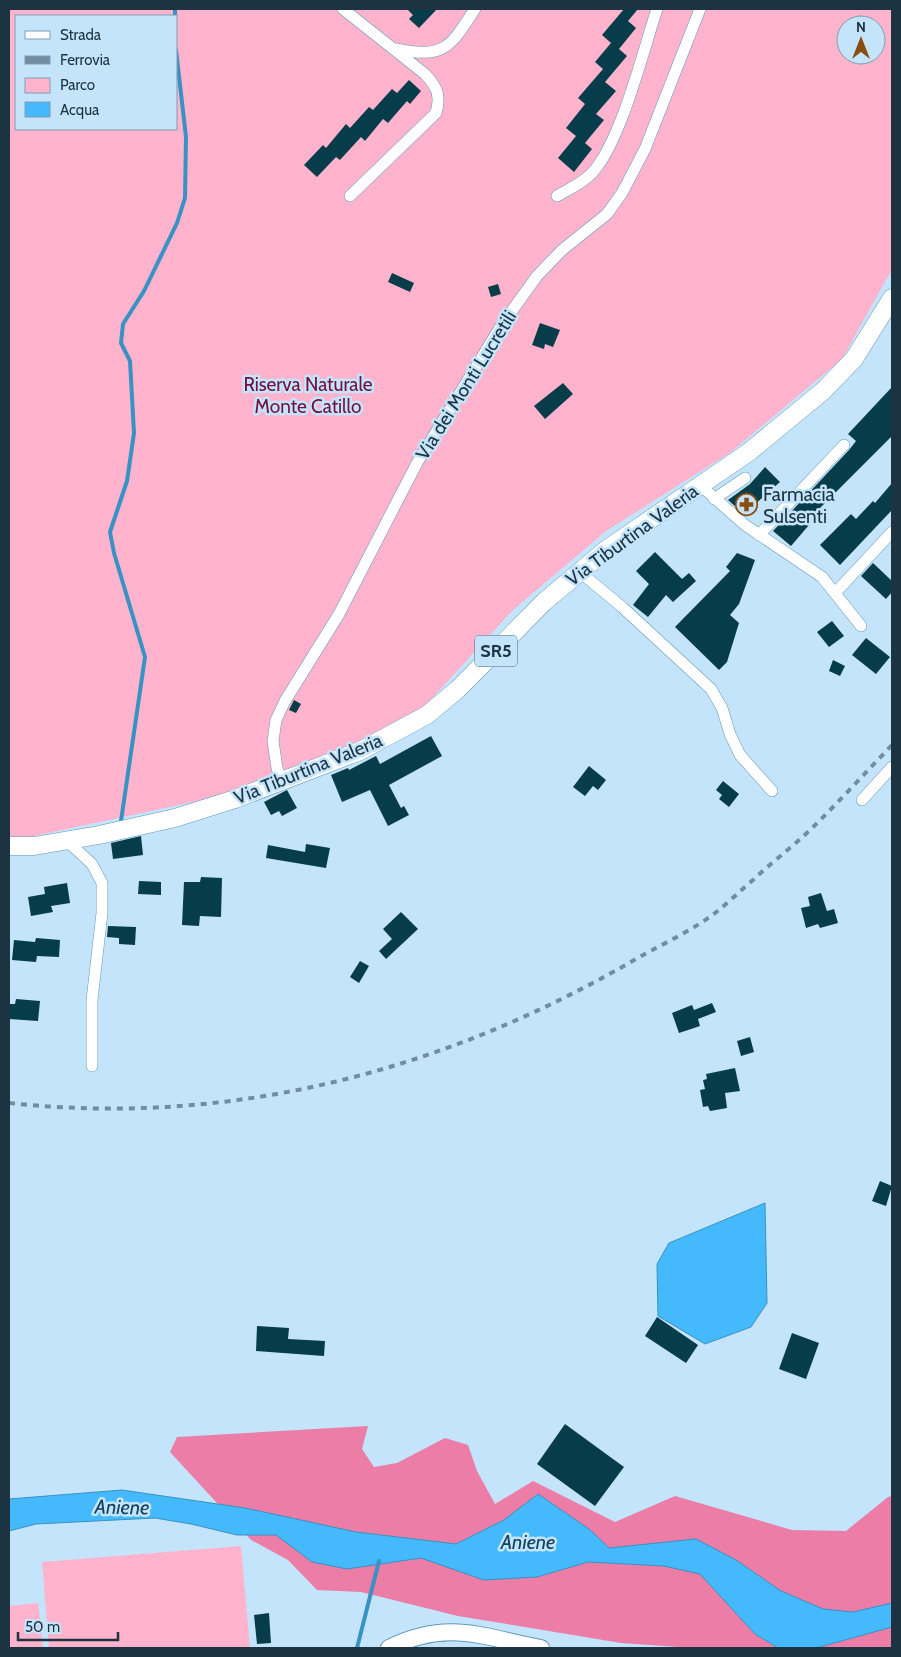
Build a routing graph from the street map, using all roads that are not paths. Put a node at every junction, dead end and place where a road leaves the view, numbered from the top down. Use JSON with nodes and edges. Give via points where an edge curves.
{"nodes":[{"id":1,"x":343,"y":9,"type":"edge"},
{"id":2,"x":475,"y":9,"type":"edge"},
{"id":3,"x":657,"y":9,"type":"edge"},
{"id":4,"x":700,"y":9,"type":"edge"},
{"id":5,"x":395,"y":48,"type":"junction"},
{"id":6,"x":350,"y":196,"type":"dead end"},
{"id":7,"x":558,"y":196,"type":"dead end"},
{"id":8,"x":892,"y":298,"type":"edge"},
{"id":9,"x":844,"y":445,"type":"dead end"},
{"id":10,"x":744,"y":478,"type":"dead end"},
{"id":11,"x":700,"y":485,"type":"junction"},
{"id":12,"x":714,"y":499,"type":"junction"},
{"id":13,"x":892,"y":532,"type":"edge"},
{"id":14,"x":759,"y":535,"type":"junction"},
{"id":15,"x":580,"y":572,"type":"junction"},
{"id":16,"x":836,"y":592,"type":"junction"},
{"id":17,"x":862,"y":626,"type":"dead end"},
{"id":18,"x":892,"y":767,"type":"edge"},
{"id":19,"x":282,"y":782,"type":"junction"},
{"id":20,"x":772,"y":791,"type":"dead end"},
{"id":21,"x":862,"y":800,"type":"dead end"},
{"id":22,"x":67,"y":841,"type":"junction"},
{"id":23,"x":9,"y":846,"type":"edge"},
{"id":24,"x":92,"y":1066,"type":"dead end"},
{"id":25,"x":389,"y":1648,"type":"edge"},
{"id":26,"x":541,"y":1648,"type":"edge"}],
"edges":[{"from":1,"to":5,"type":"street"},
{"from":2,"to":5,"type":"street","via":[[454,38],[439,51],[420,53]]},
{"from":3,"to":7,"type":"street","via":[[618,124],[603,157],[582,182]]},
{"from":4,"to":19,"type":"street","name":"Via dei Monti Lucretili","via":[[645,149],[622,193],[607,214],[541,271],[501,326],[417,463],[335,622],[285,701],[276,720],[273,741]]},
{"from":5,"to":6,"type":"street","via":[[436,86],[440,99],[436,113]]},
{"from":8,"to":11,"type":"main road","name":"Via Tiburtina Valeria","number":"SR5","via":[[860,350],[830,385],[749,452]]},
{"from":9,"to":14,"type":"street"},
{"from":10,"to":12,"type":"street"},
{"from":11,"to":12,"type":"street"},
{"from":11,"to":15,"type":"main road","name":"Via Tiburtina Valeria","number":"SR5","via":[[607,549]]},
{"from":12,"to":14,"type":"street"},
{"from":13,"to":16,"type":"street"},
{"from":14,"to":16,"type":"street","via":[[813,569]]},
{"from":15,"to":19,"type":"main road","name":"Via Tiburtina Valeria","number":"SR5","via":[[458,690],[427,715],[374,745]]},
{"from":15,"to":20,"type":"street","via":[[711,689],[740,755]]},
{"from":16,"to":17,"type":"street"},
{"from":18,"to":21,"type":"street"},
{"from":19,"to":22,"type":"main road","name":"Via Tiburtina Valeria","number":"SR5","via":[[175,818]]},
{"from":22,"to":23,"type":"main road","name":"Via Tiburtina Valeria","number":"SR5"},
{"from":22,"to":24,"type":"street","via":[[92,864],[102,883],[102,913],[92,1000]]},
{"from":25,"to":26,"type":"main road","via":[[426,1634],[454,1631]]}]}
